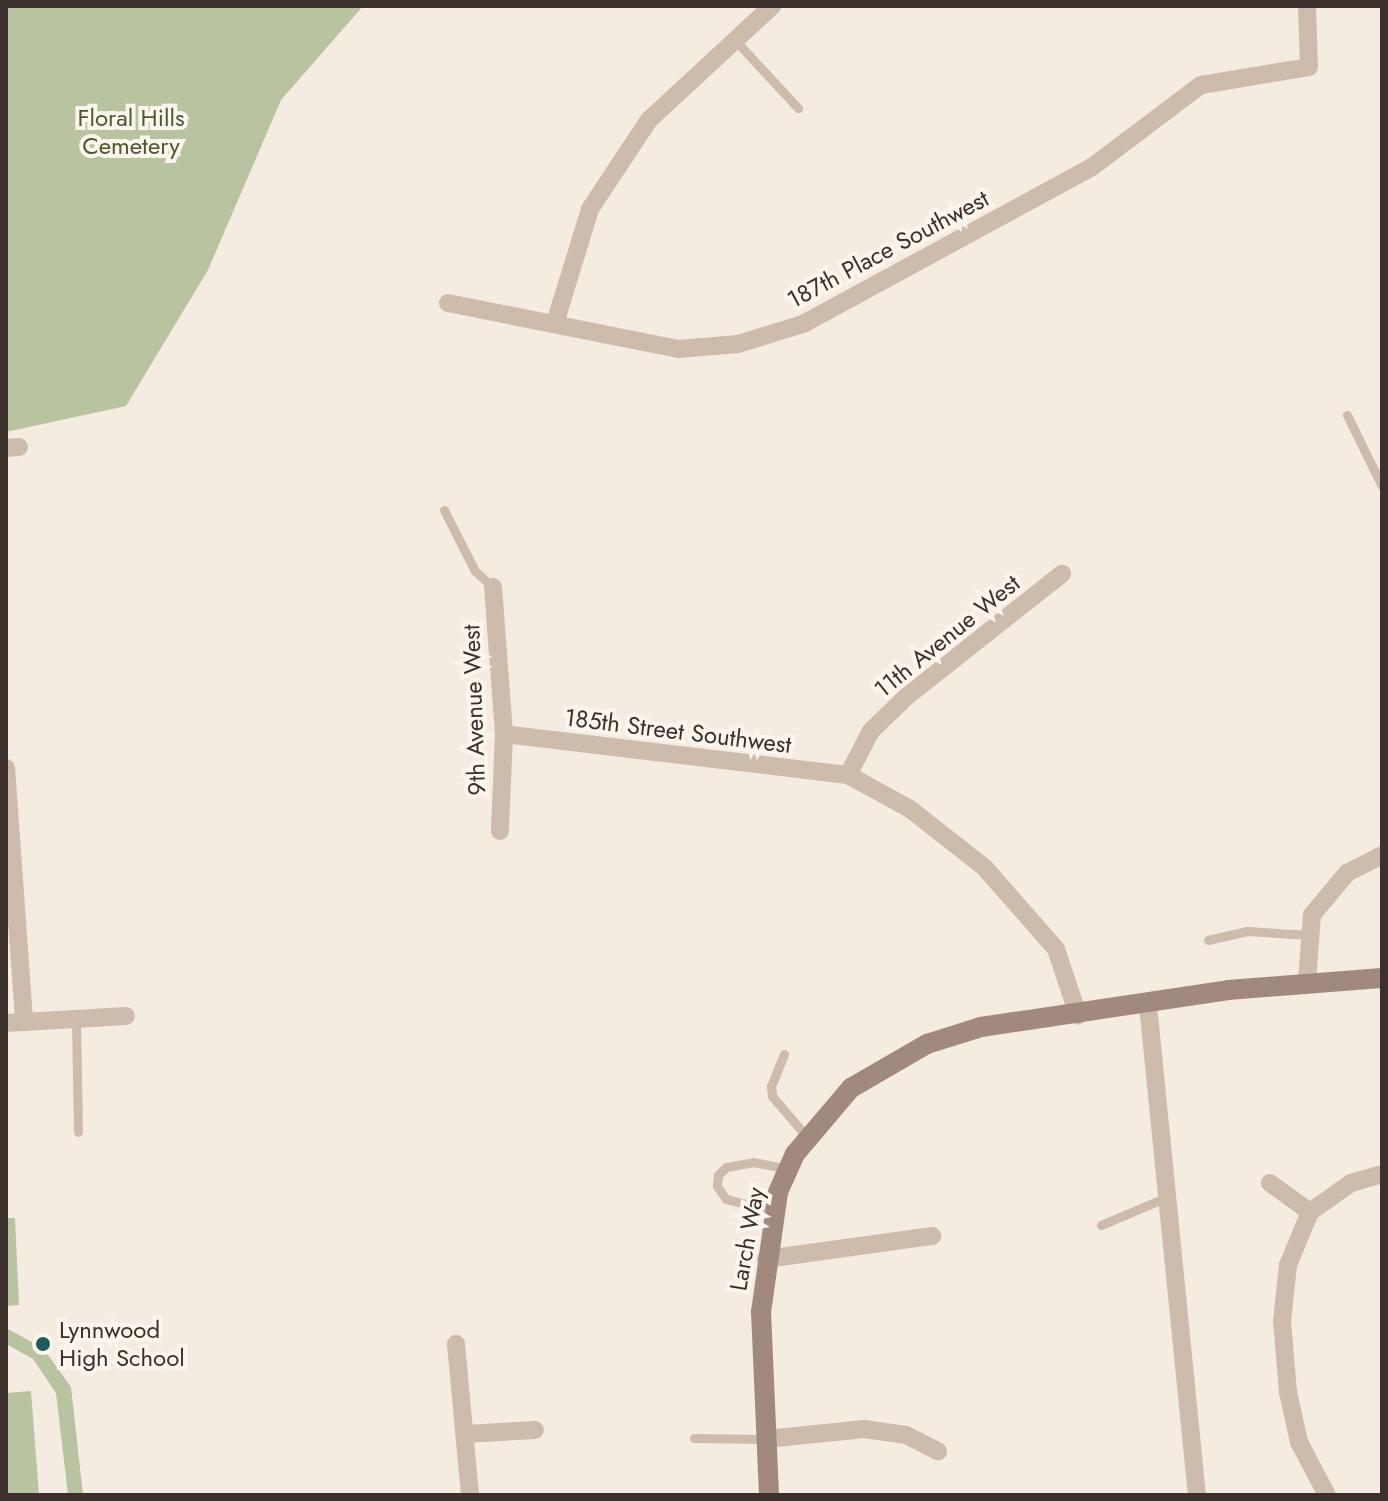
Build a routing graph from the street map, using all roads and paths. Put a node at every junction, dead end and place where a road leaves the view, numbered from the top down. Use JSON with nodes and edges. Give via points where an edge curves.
{"nodes":[{"id":1,"x":772,"y":6,"type":"edge"},
{"id":2,"x":1307,"y":6,"type":"edge"},
{"id":3,"x":735,"y":40,"type":"junction"},
{"id":4,"x":798,"y":108,"type":"dead end"},
{"id":5,"x":448,"y":303,"type":"dead end"},
{"id":6,"x":555,"y":323,"type":"junction"},
{"id":7,"x":1347,"y":415,"type":"dead end"},
{"id":8,"x":1382,"y":486,"type":"edge"},
{"id":9,"x":444,"y":510,"type":"dead end"},
{"id":10,"x":1062,"y":574,"type":"dead end"},
{"id":11,"x":493,"y":587,"type":"joint"},
{"id":12,"x":504,"y":734,"type":"junction"},
{"id":13,"x":6,"y":768,"type":"edge"},
{"id":14,"x":848,"y":775,"type":"junction"},
{"id":15,"x":500,"y":831,"type":"dead end"},
{"id":16,"x":1382,"y":855,"type":"edge"},
{"id":17,"x":1310,"y":935,"type":"junction"},
{"id":18,"x":1208,"y":940,"type":"dead end"},
{"id":19,"x":1382,"y":978,"type":"edge"},
{"id":20,"x":1307,"y":981,"type":"junction"},
{"id":21,"x":1148,"y":1005,"type":"junction"},
{"id":22,"x":1078,"y":1015,"type":"junction"},
{"id":23,"x":126,"y":1016,"type":"dead end"},
{"id":24,"x":76,"y":1019,"type":"junction"},
{"id":25,"x":15,"y":1023,"type":"edge"},
{"id":26,"x":784,"y":1054,"type":"dead end"},
{"id":27,"x":78,"y":1132,"type":"dead end"},
{"id":28,"x":807,"y":1137,"type":"junction"},
{"id":29,"x":789,"y":1169,"type":"junction"},
{"id":30,"x":1382,"y":1174,"type":"edge"},
{"id":31,"x":1270,"y":1183,"type":"dead end"},
{"id":32,"x":1167,"y":1197,"type":"junction"},
{"id":33,"x":774,"y":1211,"type":"junction"},
{"id":34,"x":1310,"y":1212,"type":"junction"},
{"id":35,"x":1101,"y":1225,"type":"dead end"},
{"id":36,"x":932,"y":1236,"type":"dead end"},
{"id":37,"x":766,"y":1259,"type":"junction"},
{"id":38,"x":456,"y":1344,"type":"dead end"},
{"id":39,"x":535,"y":1430,"type":"dead end"},
{"id":40,"x":465,"y":1434,"type":"junction"},
{"id":41,"x":694,"y":1438,"type":"dead end"},
{"id":42,"x":766,"y":1439,"type":"junction"},
{"id":43,"x":938,"y":1451,"type":"dead end"},
{"id":44,"x":470,"y":1495,"type":"edge"},
{"id":45,"x":769,"y":1495,"type":"edge"},
{"id":46,"x":1197,"y":1495,"type":"edge"},
{"id":47,"x":1327,"y":1495,"type":"edge"}],
"edges":[{"from":1,"to":3,"type":"street"},
{"from":2,"to":6,"type":"street","name":"187th Place Southwest","via":[[1313,60],[1302,70],[1201,85],[1092,167],[803,324],[738,344],[678,349]]},
{"from":3,"to":4,"type":"lane"},
{"from":3,"to":6,"type":"street","via":[[649,120],[590,209]]},
{"from":5,"to":6,"type":"street","name":"187th Place Southwest"},
{"from":7,"to":8,"type":"lane"},
{"from":9,"to":11,"type":"lane","via":[[475,571]]},
{"from":10,"to":14,"type":"street","name":"11th Avenue West","via":[[906,697],[871,731]]},
{"from":11,"to":12,"type":"street","name":"9th Avenue West"},
{"from":12,"to":14,"type":"street","name":"185th Street Southwest"},
{"from":12,"to":15,"type":"street","name":"9th Avenue West"},
{"from":13,"to":25,"type":"street"},
{"from":14,"to":22,"type":"street","via":[[910,809],[984,867],[1056,949]]},
{"from":16,"to":17,"type":"street","via":[[1347,873],[1312,915]]},
{"from":17,"to":18,"type":"lane","via":[[1247,931]]},
{"from":17,"to":20,"type":"street"},
{"from":19,"to":20,"type":"main road","name":"Larch Way"},
{"from":20,"to":21,"type":"main road","name":"Larch Way"},
{"from":21,"to":22,"type":"main road","name":"Larch Way"},
{"from":21,"to":32,"type":"street"},
{"from":22,"to":28,"type":"main road","name":"Larch Way","via":[[981,1027],[927,1044],[851,1088]]},
{"from":23,"to":24,"type":"street"},
{"from":24,"to":25,"type":"street"},
{"from":24,"to":27,"type":"lane"},
{"from":26,"to":28,"type":"lane","via":[[772,1096]]},
{"from":28,"to":29,"type":"main road","name":"Larch Way"},
{"from":29,"to":33,"type":"main road","name":"Larch Way"},
{"from":29,"to":33,"type":"lane","via":[[753,1162],[726,1167],[718,1175],[717,1186],[726,1199]]},
{"from":30,"to":34,"type":"street","via":[[1351,1183]]},
{"from":31,"to":34,"type":"street"},
{"from":32,"to":35,"type":"lane"},
{"from":32,"to":46,"type":"street"},
{"from":33,"to":37,"type":"main road","name":"Larch Way"},
{"from":34,"to":47,"type":"street","via":[[1288,1265],[1282,1321],[1299,1442]]},
{"from":36,"to":37,"type":"street"},
{"from":37,"to":42,"type":"main road","name":"Larch Way","via":[[761,1312]]},
{"from":38,"to":40,"type":"street"},
{"from":39,"to":40,"type":"street"},
{"from":40,"to":44,"type":"street"},
{"from":41,"to":42,"type":"lane"},
{"from":42,"to":43,"type":"street","via":[[864,1429],[906,1435]]},
{"from":42,"to":45,"type":"main road","name":"Larch Way"}]}
